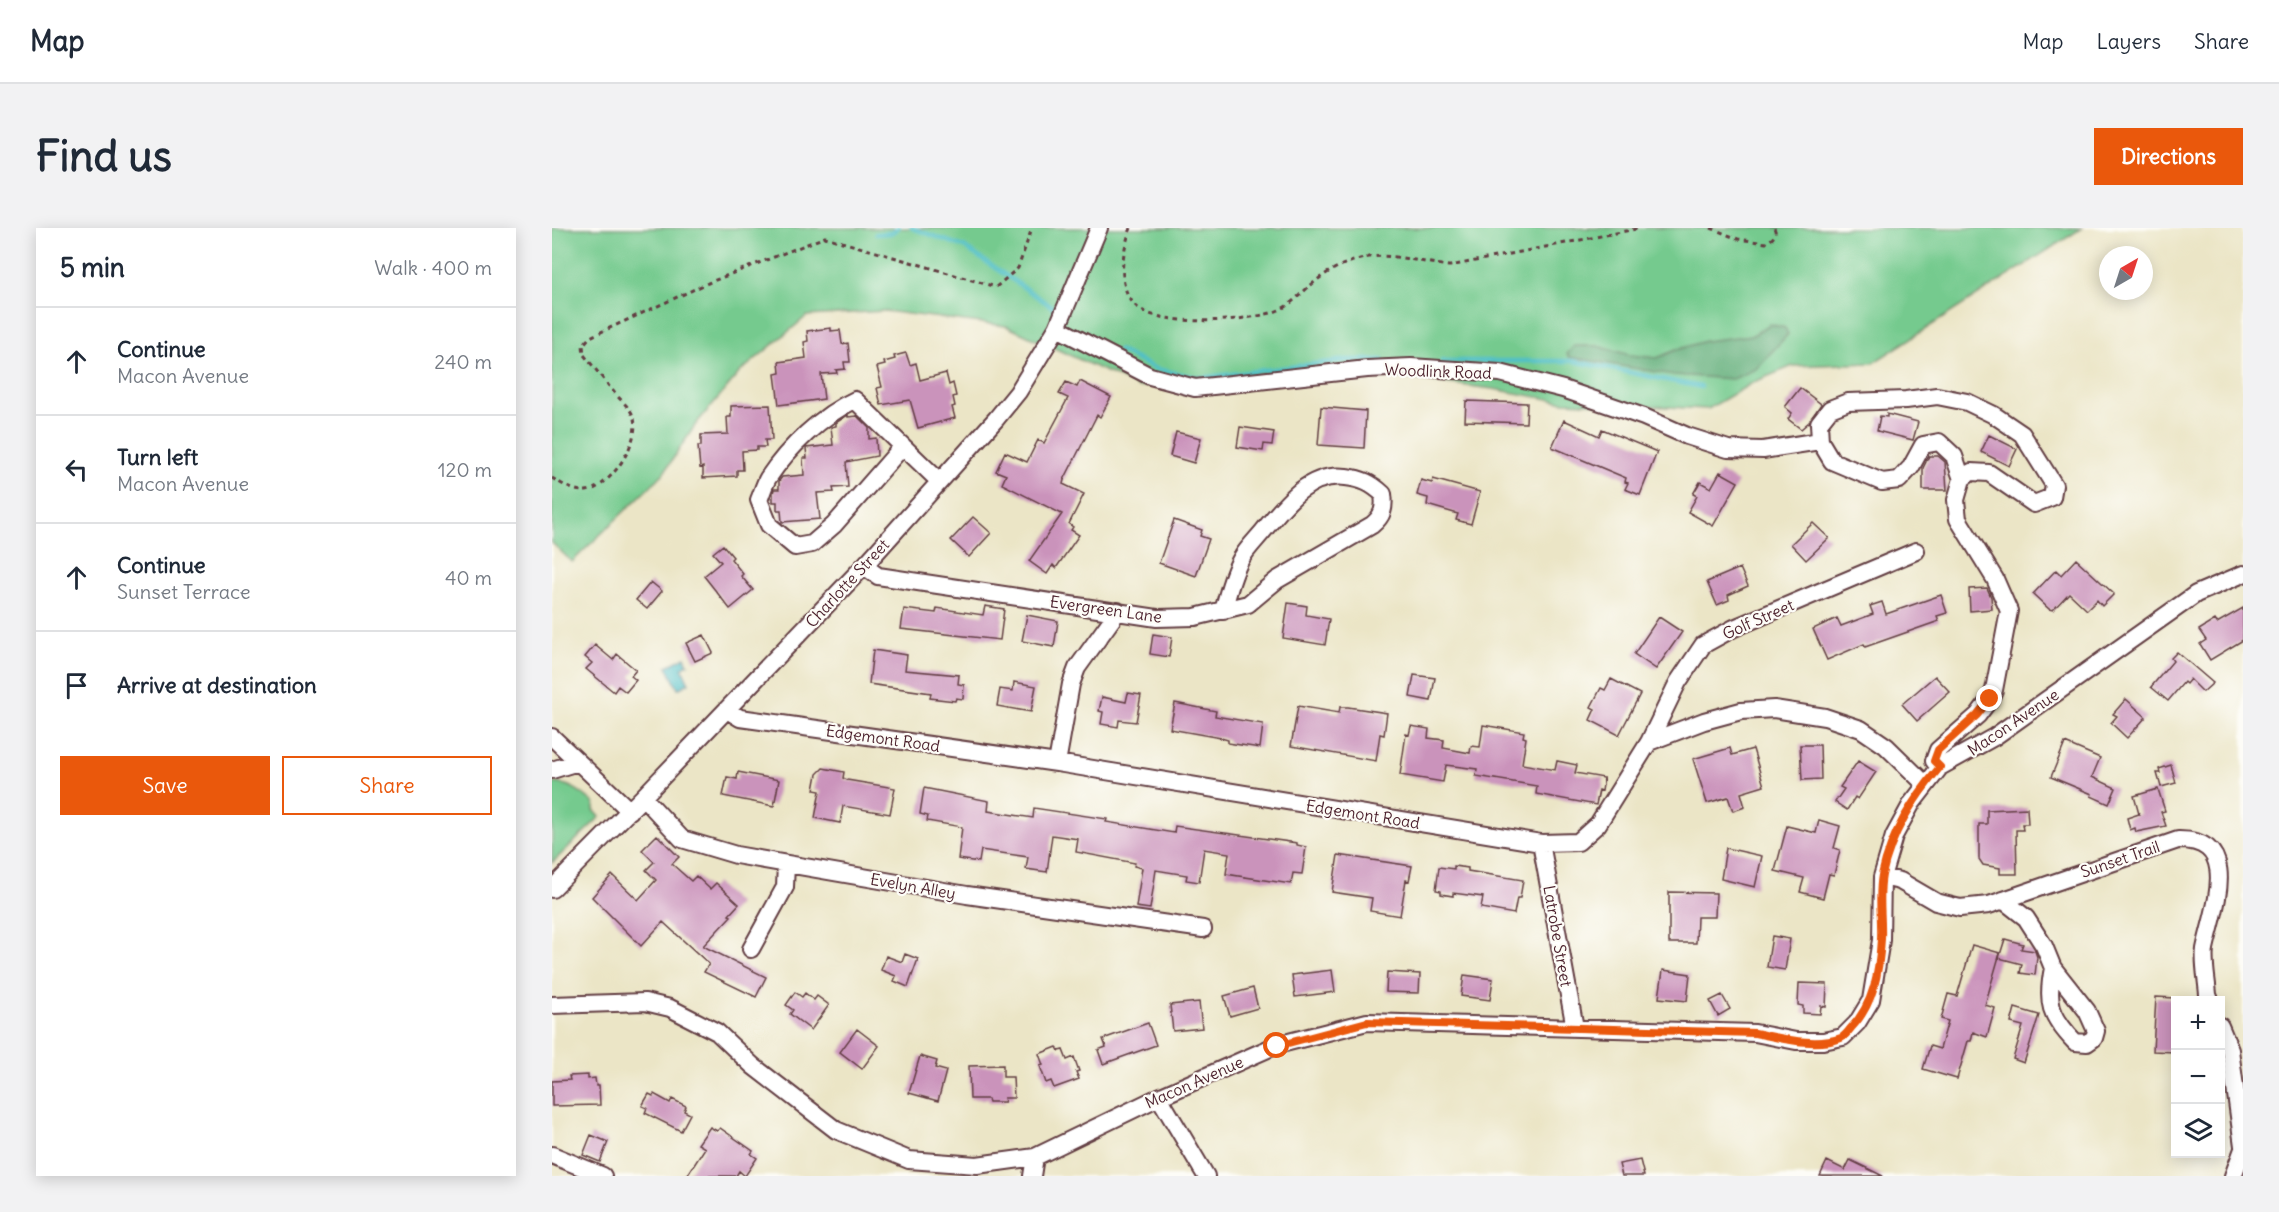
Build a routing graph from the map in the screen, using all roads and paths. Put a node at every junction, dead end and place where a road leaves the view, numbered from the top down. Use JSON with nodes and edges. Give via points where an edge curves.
{"nodes":[{"id":1,"x":1032,"y":228,"type":"edge"},
{"id":2,"x":1131,"y":228,"type":"edge"},
{"id":3,"x":1641,"y":228,"type":"edge"},
{"id":4,"x":1711,"y":228,"type":"edge"},
{"id":5,"x":1774,"y":228,"type":"edge"},
{"id":6,"x":1096,"y":234,"type":"edge"},
{"id":7,"x":1057,"y":328,"type":"junction"},
{"id":8,"x":1820,"y":441,"type":"junction"},
{"id":9,"x":903,"y":446,"type":"junction"},
{"id":10,"x":552,"y":478,"type":"edge"},
{"id":11,"x":1962,"y":479,"type":"junction"},
{"id":12,"x":939,"y":482,"type":"junction"},
{"id":13,"x":1916,"y":551,"type":"dead end"},
{"id":14,"x":864,"y":566,"type":"junction"},
{"id":15,"x":2243,"y":574,"type":"edge"},
{"id":16,"x":1118,"y":612,"type":"junction"},
{"id":17,"x":1223,"y":612,"type":"junction"},
{"id":18,"x":727,"y":710,"type":"junction"},
{"id":19,"x":552,"y":736,"type":"edge"},
{"id":20,"x":1649,"y":742,"type":"junction"},
{"id":21,"x":578,"y":762,"type":"junction"},
{"id":22,"x":1058,"y":763,"type":"junction"},
{"id":23,"x":1940,"y":767,"type":"junction"},
{"id":24,"x":552,"y":770,"type":"edge"},
{"id":25,"x":1925,"y":784,"type":"junction"},
{"id":26,"x":643,"y":797,"type":"junction"},
{"id":27,"x":630,"y":811,"type":"junction"},
{"id":28,"x":1541,"y":843,"type":"junction"},
{"id":29,"x":786,"y":864,"type":"junction"},
{"id":30,"x":1882,"y":877,"type":"junction"},
{"id":31,"x":552,"y":889,"type":"edge"},
{"id":32,"x":2003,"y":900,"type":"junction"},
{"id":33,"x":1203,"y":929,"type":"dead end"},
{"id":34,"x":751,"y":949,"type":"dead end"},
{"id":35,"x":2053,"y":968,"type":"dead end"},
{"id":36,"x":2208,"y":996,"type":"edge"},
{"id":37,"x":552,"y":1005,"type":"edge"},
{"id":38,"x":1575,"y":1028,"type":"junction"},
{"id":39,"x":2225,"y":1038,"type":"edge"},
{"id":40,"x":1159,"y":1097,"type":"junction"},
{"id":41,"x":2243,"y":1148,"type":"edge"},
{"id":42,"x":552,"y":1155,"type":"edge"},
{"id":43,"x":1035,"y":1156,"type":"junction"},
{"id":44,"x":603,"y":1176,"type":"edge"},
{"id":45,"x":1032,"y":1176,"type":"edge"},
{"id":46,"x":1206,"y":1176,"type":"edge"},
{"id":47,"x":2233,"y":1176,"type":"edge"}],
"edges":[{"from":1,"to":10,"type":"path","via":[[1018,268],[996,287],[825,237],[708,283],[590,337],[583,345],[584,355],[633,414],[633,436],[619,466],[593,490],[577,491]]},
{"from":2,"to":3,"type":"path","via":[[1122,266],[1125,287],[1137,308],[1173,320],[1214,321],[1279,310],[1337,266],[1365,258],[1393,256],[1450,266]]},
{"from":4,"to":5,"type":"path","via":[[1738,239],[1766,243],[1774,237]]},
{"from":6,"to":7,"type":"street","name":"Charlotte Street"},
{"from":7,"to":8,"type":"street","name":"Woodlink Road","via":[[1150,376],[1195,388],[1367,369],[1411,367],[1500,373],[1563,389],[1728,449],[1763,450]]},
{"from":7,"to":12,"type":"street","name":"Charlotte Street","via":[[1018,392]]},
{"from":8,"to":11,"type":"street","via":[[1832,461],[1882,482],[1899,480],[1923,445],[1939,442],[1954,456]]},
{"from":8,"to":11,"type":"street","via":[[1819,423],[1830,409],[1848,402],[1937,396],[1966,402],[2022,434],[2054,485],[2052,497],[2034,504],[1989,473],[1971,472]]},
{"from":9,"to":9,"type":"street","via":[[855,400],[839,407],[805,435],[767,480],[759,500],[769,525],[795,547],[812,544],[834,525]]},
{"from":9,"to":12,"type":"street"},
{"from":11,"to":23,"type":"street","via":[[1956,500],[1958,519],[1995,579],[2009,611],[1994,690],[1977,715],[1938,750],[1934,761]]},
{"from":12,"to":14,"type":"street","name":"Charlotte Street"},
{"from":13,"to":20,"type":"street","name":"Golf Street","via":[[1734,628],[1703,645],[1678,682]]},
{"from":14,"to":16,"type":"street","name":"Evergreen Lane","via":[[879,576]]},
{"from":14,"to":18,"type":"street","name":"Charlotte Street"},
{"from":15,"to":23,"type":"street","name":"Macon Avenue","via":[[2196,594],[1994,737]]},
{"from":16,"to":17,"type":"street","name":"Evergreen Lane","via":[[1157,618]]},
{"from":16,"to":22,"type":"street","via":[[1077,668]]},
{"from":17,"to":17,"type":"street","name":"Evergreen Lane","via":[[1241,558],[1309,484],[1336,476],[1371,483],[1383,494],[1381,518],[1372,525],[1277,580],[1248,604]]},
{"from":18,"to":22,"type":"street","name":"Edgemont Road","via":[[740,718]]},
{"from":18,"to":26,"type":"street","name":"Charlotte Street"},
{"from":19,"to":21,"type":"street"},
{"from":20,"to":25,"type":"street","via":[[1741,711],[1774,709],[1825,717],[1861,729],[1886,746]]},
{"from":20,"to":28,"type":"street","name":"Edgemont Road","via":[[1598,824],[1578,842]]},
{"from":21,"to":24,"type":"street"},
{"from":21,"to":27,"type":"street"},
{"from":22,"to":28,"type":"street","name":"Edgemont Road"},
{"from":23,"to":25,"type":"street","name":"Macon Avenue"},
{"from":25,"to":30,"type":"street","name":"Macon Avenue","via":[[1894,836]]},
{"from":26,"to":27,"type":"street","name":"Charlotte Street"},
{"from":26,"to":29,"type":"street","name":"Evelyn Alley","via":[[682,839]]},
{"from":27,"to":31,"type":"street","name":"Charlotte Street"},
{"from":28,"to":38,"type":"street","name":"Latrobe Street"},
{"from":29,"to":33,"type":"street","name":"Evelyn Alley"},
{"from":29,"to":34,"type":"street","via":[[785,887]]},
{"from":30,"to":32,"type":"street","name":"Sunset Trail","via":[[1900,881],[1936,902],[1960,908]]},
{"from":30,"to":38,"type":"street","name":"Macon Avenue","via":[[1881,939],[1871,1000],[1843,1037],[1796,1041],[1755,1033]]},
{"from":32,"to":35,"type":"street","via":[[2026,918]]},
{"from":32,"to":36,"type":"street","name":"Sunset Trail","via":[[2178,840],[2193,840],[2209,847],[2218,863],[2218,901],[2205,951]]},
{"from":37,"to":43,"type":"street","name":"Macon Avenue","via":[[645,1002],[670,1008],[717,1032],[753,1066],[836,1131],[909,1160],[977,1165]]},
{"from":38,"to":40,"type":"street","name":"Macon Avenue","via":[[1367,1022],[1277,1046]]},
{"from":39,"to":41,"type":"street"},
{"from":40,"to":43,"type":"street","name":"Macon Avenue"},
{"from":40,"to":46,"type":"street"},
{"from":41,"to":47,"type":"street"},
{"from":42,"to":44,"type":"street"},
{"from":43,"to":45,"type":"street"}]}
